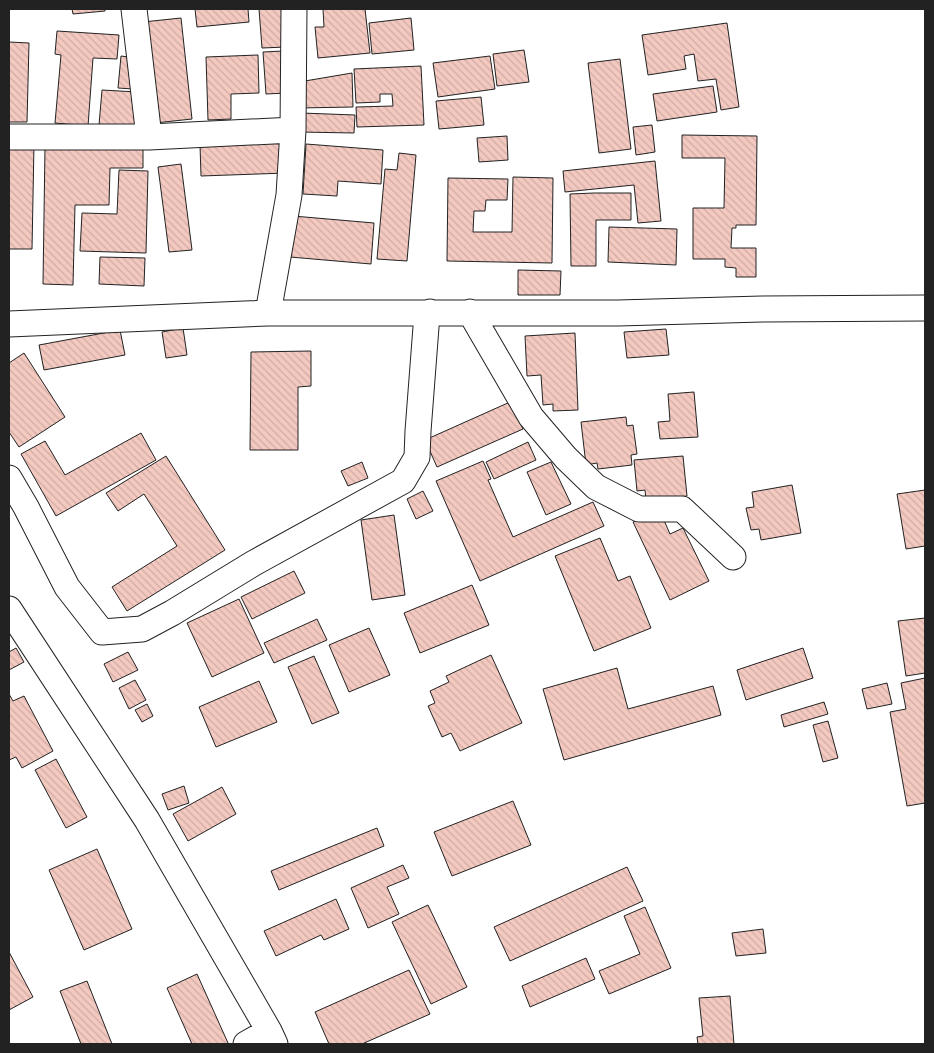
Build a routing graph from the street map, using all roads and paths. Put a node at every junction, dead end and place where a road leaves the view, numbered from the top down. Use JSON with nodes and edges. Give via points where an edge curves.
{"nodes":[{"id":1,"x":134,"y":9,"type":"edge"},
{"id":2,"x":294,"y":9,"type":"edge"},
{"id":3,"x":293,"y":130,"type":"junction"},
{"id":4,"x":9,"y":137,"type":"edge"},
{"id":5,"x":149,"y":137,"type":"junction"},
{"id":6,"x":925,"y":308,"type":"edge"},
{"id":7,"x":430,"y":312,"type":"junction"},
{"id":8,"x":470,"y":312,"type":"junction"},
{"id":9,"x":268,"y":313,"type":"junction"},
{"id":10,"x":9,"y":324,"type":"edge"},
{"id":11,"x":9,"y":478,"type":"edge"},
{"id":12,"x":733,"y":557,"type":"dead end"},
{"id":13,"x":9,"y":609,"type":"edge"},
{"id":14,"x":272,"y":1038,"type":"edge"},
{"id":15,"x":246,"y":1044,"type":"edge"}],
"edges":[{"from":1,"to":5,"type":"street"},
{"from":2,"to":3,"type":"street"},
{"from":3,"to":5,"type":"street"},
{"from":3,"to":9,"type":"street","via":[[289,195]]},
{"from":4,"to":5,"type":"street"},
{"from":6,"to":8,"type":"street"},
{"from":7,"to":8,"type":"street"},
{"from":7,"to":9,"type":"street"},
{"from":7,"to":11,"type":"street","via":[[427,314],[418,457],[403,481],[142,629],[102,632],[67,587]]},
{"from":8,"to":12,"type":"street","via":[[531,417],[596,487],[639,509],[682,509]]},
{"from":9,"to":10,"type":"street"},
{"from":13,"to":14,"type":"street","via":[[147,820]]},
{"from":14,"to":15,"type":"street"}]}
